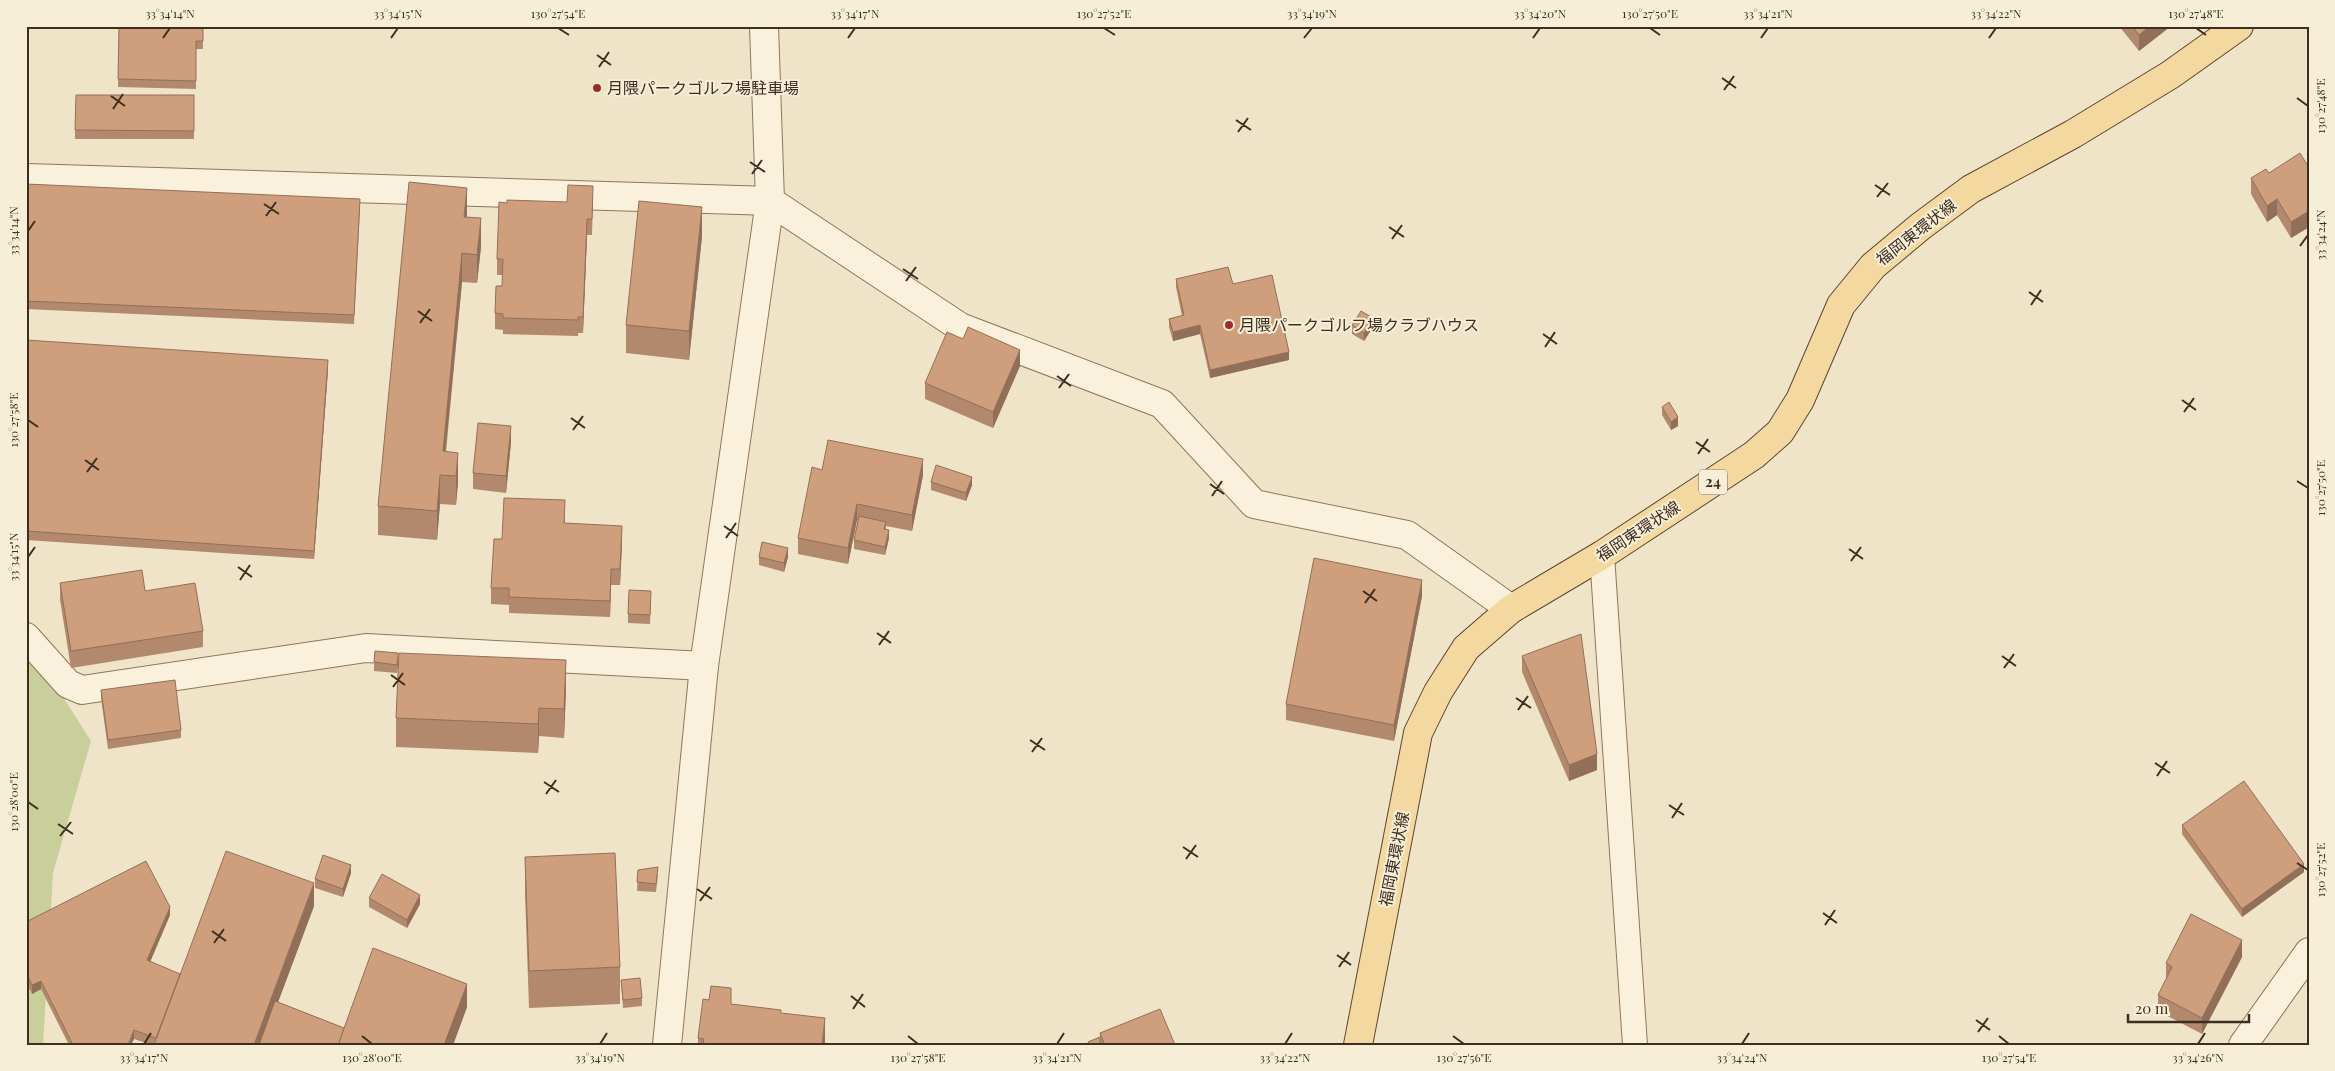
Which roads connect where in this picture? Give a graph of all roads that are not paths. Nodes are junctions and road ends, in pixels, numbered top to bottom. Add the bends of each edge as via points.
1 (764, 26) edge
2 (2239, 26) edge
3 (26, 178) edge
4 (770, 201) junction
5 (1602, 555) junction
6 (1511, 609) junction
7 (26, 636) edge
8 (704, 666) junction
9 (2309, 952) edge
10 (667, 1045) edge
11 (1358, 1045) edge
12 (1635, 1045) edge
13 (2243, 1045) edge

1 - 4 street
2 - 5 main road, 福岡東環状線 / 24 via 2170,75 2073,134 1971,189 1921,226 1873,266 1841,305 1800,400 1780,432 1754,455
3 - 4 street
4 - 6 street via 960,327 1162,404 1254,504 1407,536
4 - 8 street
5 - 6 main road, 福岡東環状線 / 24
5 - 12 lane
6 - 11 main road, 福岡東環状線 / 24 via 1466,648 1438,692 1418,733
7 - 8 street via 68,684 82,690 366,648
8 - 10 street
9 - 13 street

